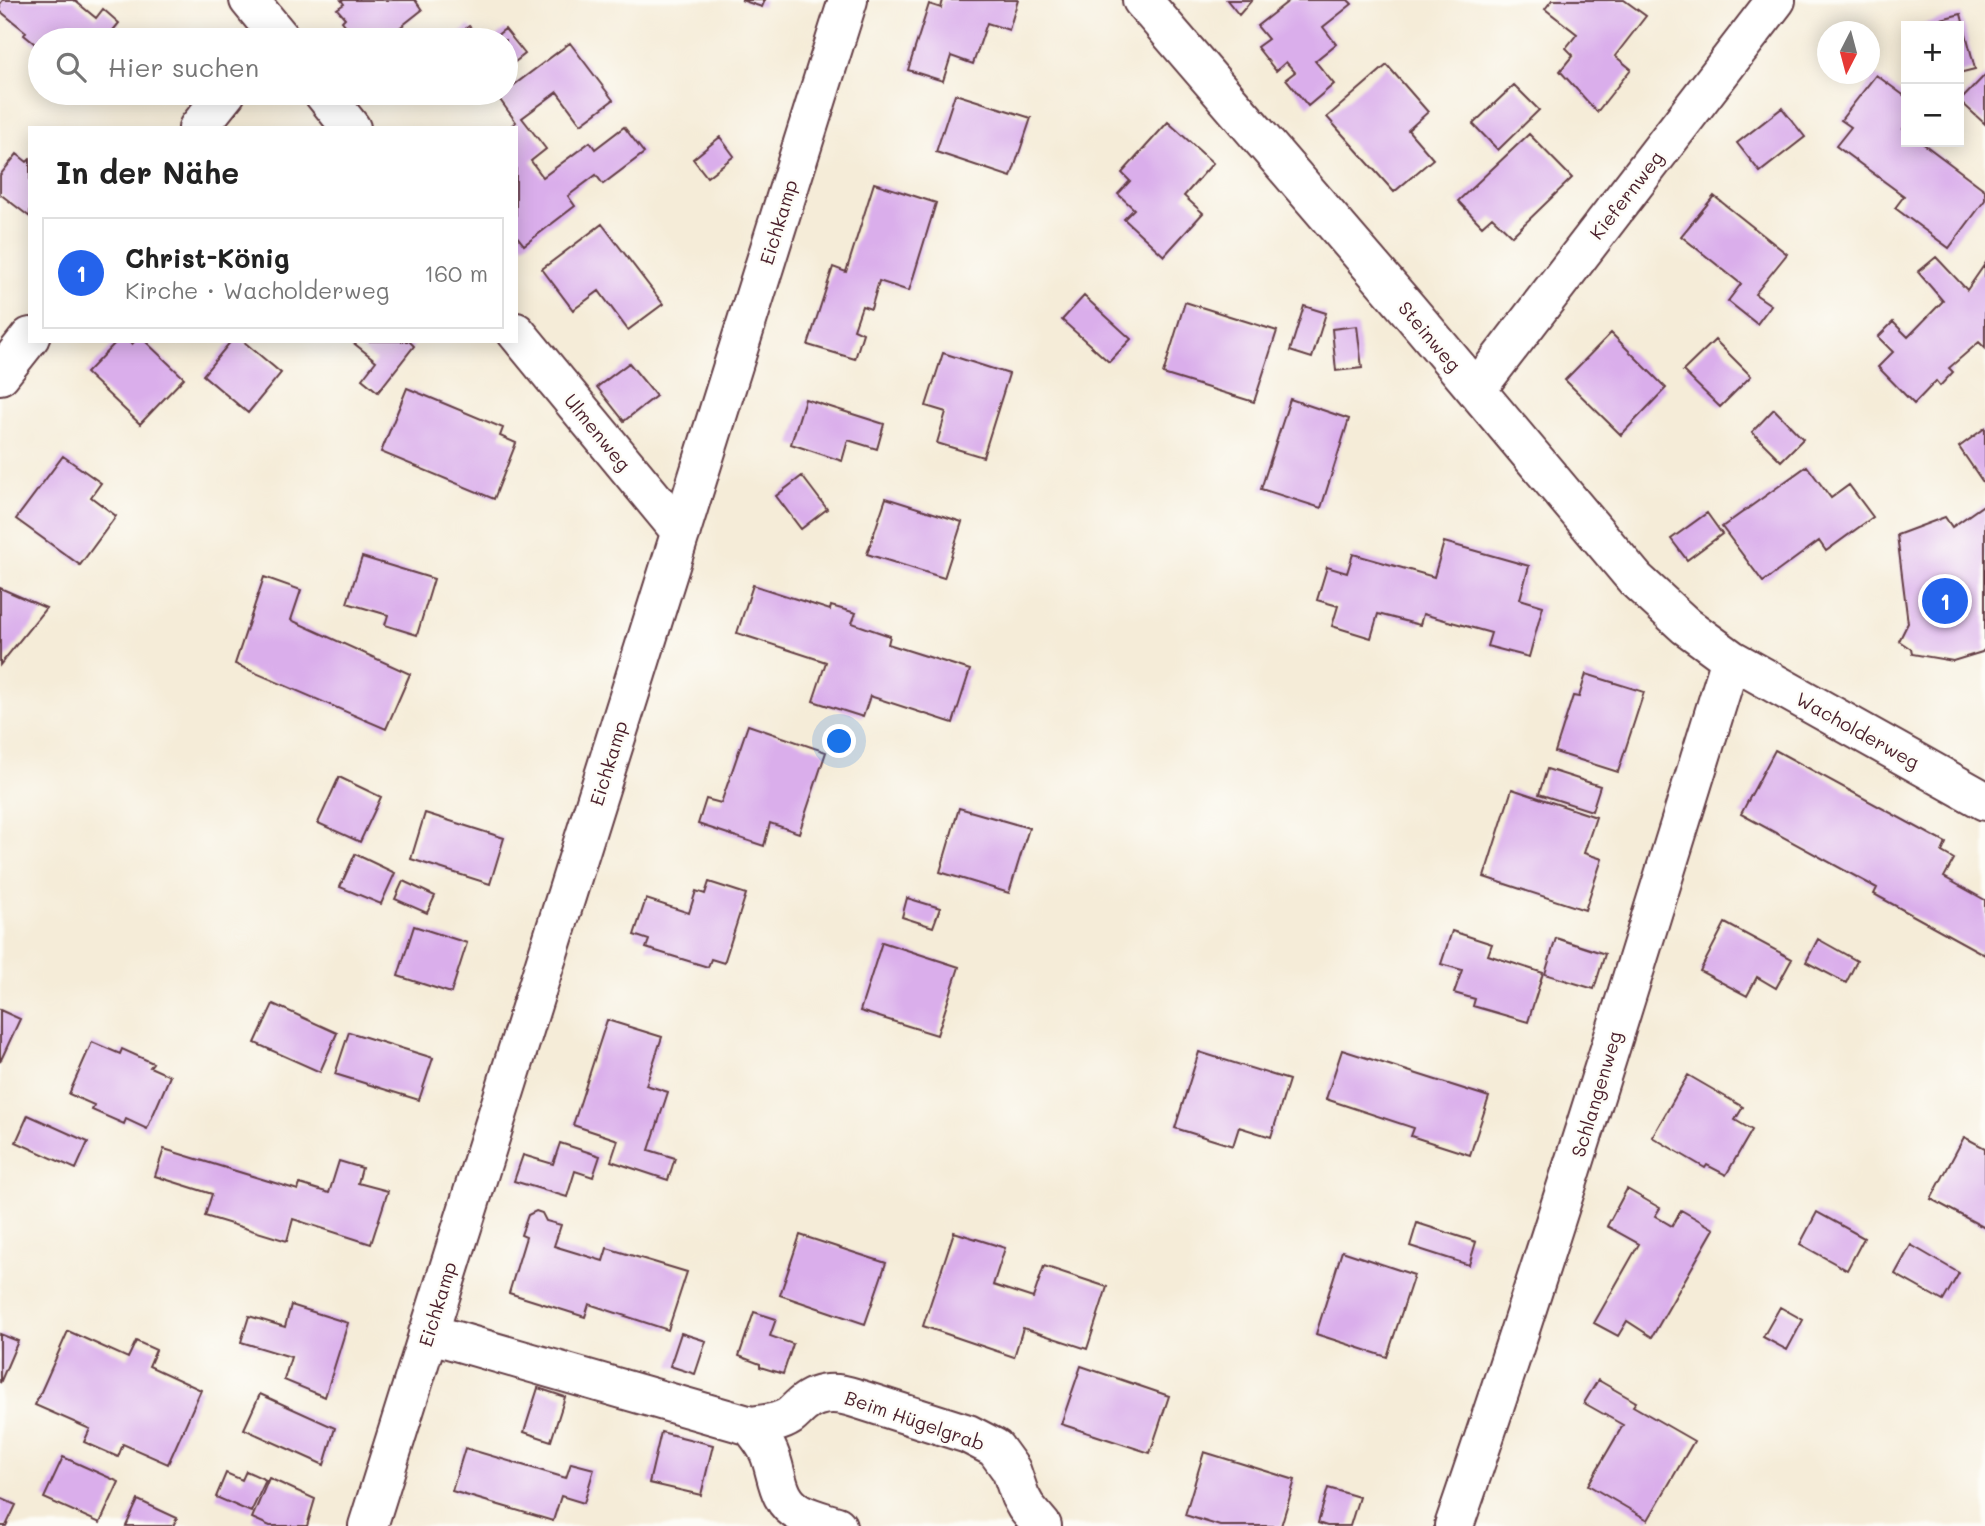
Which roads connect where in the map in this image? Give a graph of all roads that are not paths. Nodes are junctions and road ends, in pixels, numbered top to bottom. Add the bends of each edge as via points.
1 (249, 0) edge
2 (848, 0) edge
3 (1142, 0) edge
4 (1776, 0) edge
5 (268, 28) edge
6 (216, 105) edge
7 (333, 105) edge
8 (200, 126) edge
9 (349, 126) edge
10 (518, 334) edge
11 (28, 339) edge
12 (0, 374) edge
13 (1476, 390) junction
14 (681, 532) junction
15 (1731, 659) junction
16 (1985, 801) edge
17 (428, 1333) junction
18 (751, 1426) junction
19 (368, 1526) edge
20 (836, 1526) edge
21 (1042, 1526) edge
22 (1454, 1526) edge

1 - 5 street
2 - 14 street, Eichkamp
3 - 13 street, Steinweg
4 - 13 street, Kiefernweg
6 - 8 street
7 - 9 street
10 - 14 street, Ulmenweg
11 - 12 street
13 - 15 street, Steinweg via 1636,580
14 - 17 street, Eichkamp
15 - 16 street, Wacholderweg
15 - 22 street, Schlangenweg via 1572,1170
17 - 18 street, Beim Hügelgrab
17 - 19 street, Eichkamp
18 - 20 street via 768,1450 785,1500 799,1513
18 - 21 street, Beim Hügelgrab via 778,1422 819,1395 838,1393 968,1434 995,1448 1005,1459 1020,1496

